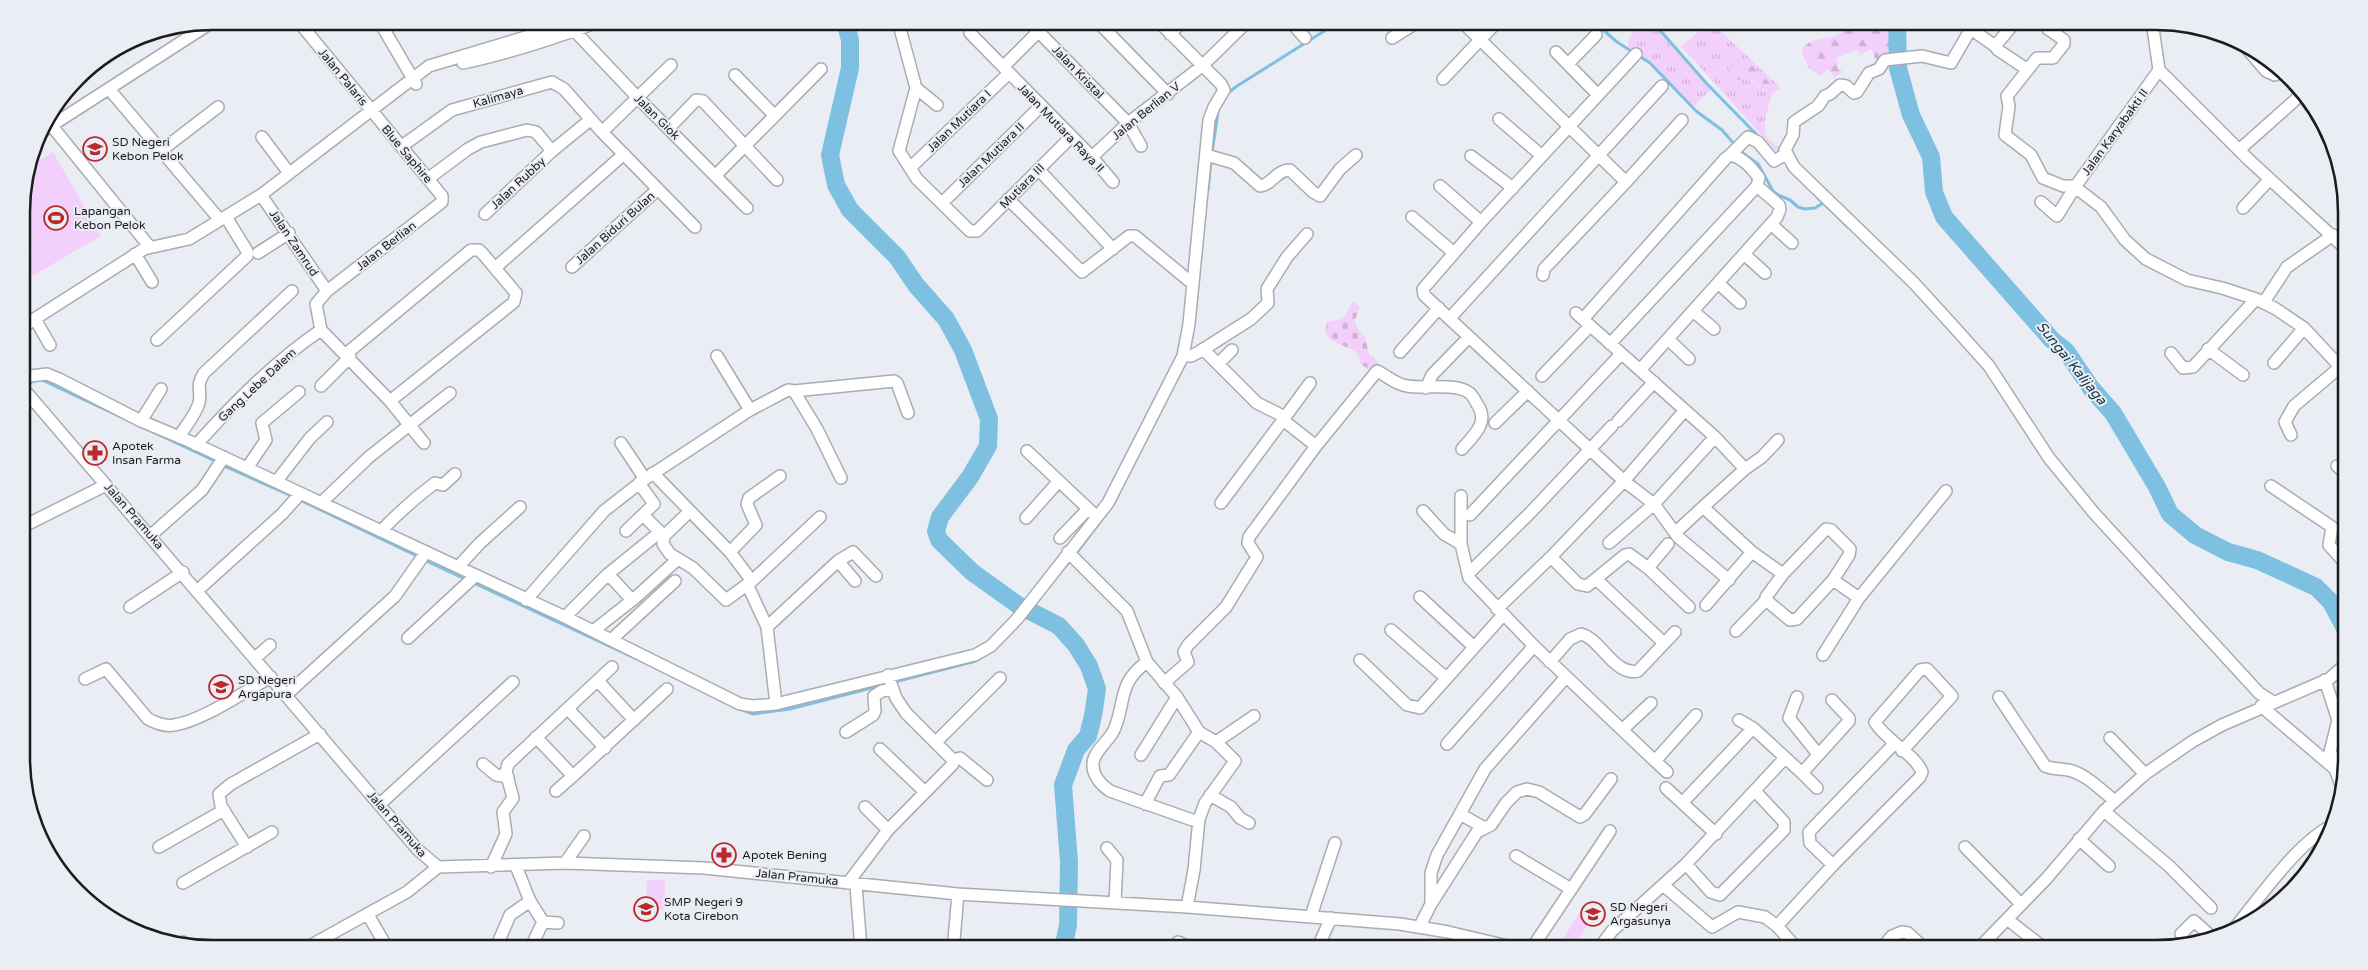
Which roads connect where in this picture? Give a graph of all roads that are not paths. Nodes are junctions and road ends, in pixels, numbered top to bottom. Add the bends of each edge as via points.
1 (200, 30) edge
2 (305, 30) edge
3 (384, 30) edge
4 (561, 30) edge
5 (578, 30) edge
6 (900, 30) edge
7 (1106, 30) edge
8 (1166, 30) edge
9 (1174, 30) edge
10 (1239, 30) edge
11 (1298, 30) edge
12 (1405, 30) edge
13 (1472, 30) edge
14 (1490, 30) edge
15 (1970, 30) edge
16 (1972, 30) edge
17 (2008, 30) edge
18 (2049, 30) edge
19 (2153, 30) edge
20 (1038, 32) joint
21 (970, 33) dead end
22 (1170, 34) junction
23 (1596, 34) dead end
24 (1305, 38) dead end
25 (1392, 38) dead end
26 (1482, 39) junction
27 (1995, 46) junction
28 (1556, 52) dead end
29 (1636, 54) dead end
30 (2258, 62) edge
31 (1568, 64) junction
32 (671, 65) dead end
33 (1202, 66) junction
34 (2030, 67) junction
35 (821, 69) dead end
36 (1006, 70) junction
37 (2160, 70) junction
38 (735, 75) dead end
39 (2276, 75) edge
40 (1443, 79) dead end
41 (415, 81) junction
42 (1662, 86) dead end
43 (916, 88) junction
44 (109, 89) junction
45 (1168, 94) junction
46 (1598, 95) junction
47 (638, 98) junction
48 (2298, 98) edge
49 (937, 105) dead end
50 (218, 107) dead end
51 (1040, 107) junction
52 (372, 113) junction
53 (774, 115) junction
54 (590, 120) junction
55 (1499, 120) dead end
56 (1682, 120) dead end
57 (1128, 123) junction
58 (53, 124) edge
59 (52, 126) edge
60 (1569, 126) junction
61 (668, 128) junction
62 (602, 132) junction
63 (1071, 136) junction
64 (262, 137) dead end
65 (402, 146) junction
66 (744, 146) junction
67 (1141, 146) dead end
68 (162, 150) junction
69 (2239, 150) junction
70 (552, 151) junction
71 (624, 154) junction
72 (1730, 155) junction
73 (1209, 156) junction
74 (1356, 156) dead end
75 (1472, 156) dead end
76 (1542, 156) junction
77 (1599, 156) junction
78 (1092, 157) junction
79 (1782, 157) junction
80 (910, 168) junction
81 (1039, 170) junction
82 (289, 172) junction
83 (716, 175) junction
84 (429, 178) junction
85 (2270, 179) junction
86 (777, 180) dead end
87 (1113, 182) dead end
88 (1626, 182) junction
89 (1440, 186) dead end
90 (1757, 186) junction
91 (2075, 186) junction
92 (1513, 188) junction
93 (658, 189) junction
94 (261, 195) junction
95 (443, 199) joint
96 (1008, 199) junction
97 (942, 202) junction
98 (2041, 202) dead end
99 (747, 208) dead end
100 (2243, 208) dead end
101 (485, 214) dead end
102 (1412, 217) dead end
103 (223, 218) junction
104 (1482, 222) junction
105 (1771, 224) junction
106 (695, 227) dead end
107 (289, 234) junction
108 (1307, 234) dead end
109 (2333, 235) junction
110 (2338, 240) edge
111 (1792, 243) dead end
112 (149, 246) junction
113 (1113, 249) junction
114 (258, 252) dead end
115 (1454, 253) junction
116 (135, 254) junction
117 (1744, 254) junction
118 (572, 266) dead end
119 (495, 268) junction
120 (1765, 273) dead end
121 (1543, 275) dead end
122 (152, 282) dead end
123 (1718, 283) junction
124 (1193, 284) junction
125 (292, 291) dead end
126 (327, 291) junction
127 (2260, 300) junction
128 (1740, 303) dead end
129 (1439, 308) junction
130 (1693, 311) junction
131 (1450, 318) junction
132 (35, 319) junction
133 (1583, 319) junction
134 (30, 322) edge
135 (2304, 328) junction
136 (1714, 329) dead end
137 (321, 330) junction
138 (1469, 337) junction
139 (1668, 339) junction
140 (157, 340) dead end
141 (1610, 344) junction
142 (50, 345) dead end
143 (1203, 349) junction
144 (2208, 349) junction
145 (1232, 350) dead end
146 (1400, 352) dead end
147 (2171, 353) dead end
148 (1622, 354) junction
149 (348, 355) junction
150 (716, 356) dead end
151 (1183, 356) junction
152 (1689, 359) dead end
153 (1219, 363) junction
154 (2274, 363) dead end
155 (2338, 366) edge
156 (1640, 370) junction
157 (2338, 374) edge
158 (2243, 375) dead end
159 (30, 376) edge
160 (1542, 376) dead end
161 (1654, 382) junction
162 (1310, 383) dead end
163 (321, 386) dead end
164 (1426, 388) junction
165 (161, 389) dead end
166 (1291, 389) dead end
167 (794, 391) junction
168 (1528, 391) junction
169 (298, 392) dead end
170 (450, 393) dead end
171 (30, 396) edge
172 (1300, 396) junction
173 (390, 401) junction
174 (750, 410) junction
175 (1685, 410) junction
176 (908, 413) dead end
177 (1284, 418) junction
178 (1559, 419) junction
179 (140, 421) junction
180 (327, 422) dead end
181 (1495, 423) dead end
182 (408, 425) junction
183 (2291, 435) dead end
184 (179, 437) junction
185 (1715, 437) junction
186 (1778, 440) dead end
187 (424, 443) dead end
188 (622, 443) dead end
189 (196, 445) junction
190 (1316, 446) junction
191 (1591, 448) junction
192 (1462, 449) dead end
193 (1027, 451) dead end
194 (224, 457) junction
195 (246, 468) junction
196 (1744, 469) junction
197 (455, 474) dead end
198 (780, 476) dead end
199 (646, 478) junction
200 (841, 478) dead end
201 (1624, 480) junction
202 (1059, 481) junction
203 (276, 482) junction
204 (106, 485) junction
205 (2271, 486) dead end
206 (1946, 491) dead end
207 (300, 494) junction
208 (1460, 496) dead end
209 (321, 502) junction
210 (1220, 503) dead end
211 (1654, 504) junction
212 (1703, 507) junction
213 (520, 508) dead end
214 (690, 511) junction
215 (1422, 511) dead end
216 (1092, 513) junction
217 (643, 515) junction
218 (1470, 516) dead end
219 (820, 517) dead end
220 (1026, 518) dead end
221 (30, 523) edge
222 (626, 531) dead end
223 (381, 532) junction
224 (1675, 532) junction
225 (662, 534) junction
226 (150, 536) junction
227 (1060, 538) dead end
228 (1609, 543) dead end
229 (1461, 544) junction
230 (1668, 544) dead end
231 (426, 552) junction
232 (730, 552) junction
233 (1752, 552) junction
234 (1071, 554) junction
235 (2338, 555) edge
236 (1551, 557) junction
237 (678, 559) junction
238 (838, 561) junction
239 (458, 567) junction
240 (1648, 568) junction
241 (183, 572) junction
242 (608, 574) junction
243 (1468, 574) junction
244 (1783, 574) junction
245 (475, 576) junction
246 (876, 576) dead end
247 (1596, 579) junction
248 (1729, 580) junction
249 (1833, 580) junction
250 (675, 581) dead end
251 (855, 581) dead end
252 (750, 582) junction
253 (198, 590) junction
254 (1420, 597) dead end
255 (1859, 598) junction
256 (526, 600) junction
257 (632, 600) junction
258 (1766, 600) junction
259 (1706, 605) dead end
260 (130, 607) dead end
261 (1689, 607) dead end
262 (1500, 612) junction
263 (565, 617) junction
264 (767, 626) junction
265 (1392, 630) dead end
266 (1736, 631) dead end
267 (593, 632) junction
268 (1675, 632) dead end
269 (408, 638) dead end
270 (611, 640) junction
271 (1664, 643) junction
272 (270, 645) dead end
273 (1534, 646) junction
274 (1474, 647) junction
275 (1823, 655) dead end
276 (255, 658) junction
277 (1360, 660) dead end
278 (1147, 662) junction
279 (1550, 662) junction
280 (612, 667) dead end
281 (2338, 670) edge
282 (271, 677) junction
283 (1566, 677) junction
284 (1000, 678) dead end
285 (1446, 678) junction
286 (2328, 678) junction
287 (85, 680) dead end
288 (598, 681) junction
289 (514, 682) dead end
290 (891, 682) junction
291 (1164, 683) junction
292 (667, 690) dead end
293 (286, 695) junction
294 (1177, 697) junction
295 (1797, 697) dead end
296 (2000, 697) dead end
297 (1832, 700) dead end
298 (1651, 703) dead end
299 (776, 704) junction
300 (2267, 704) junction
301 (568, 709) junction
302 (1696, 715) dead end
303 (1254, 716) dead end
304 (634, 720) junction
305 (1740, 720) dead end
306 (2338, 720) edge
307 (2338, 720) edge
308 (1754, 728) junction
309 (1623, 729) junction
310 (846, 732) dead end
311 (1199, 732) junction
312 (320, 734) junction
313 (536, 737) junction
314 (2110, 738) dead end
315 (936, 742) junction
316 (1216, 742) junction
317 (1447, 744) dead end
318 (1898, 747) junction
319 (604, 748) junction
320 (880, 750) dead end
321 (1818, 754) junction
322 (1141, 755) dead end
323 (1785, 758) junction
324 (953, 761) junction
325 (1655, 761) junction
326 (2338, 763) edge
327 (483, 764) dead end
328 (1667, 772) dead end
329 (1802, 774) junction
330 (2145, 774) junction
331 (2337, 775) edge
332 (573, 776) junction
333 (508, 777) junction
334 (1612, 779) dead end
335 (987, 780) dead end
336 (1666, 788) dead end
337 (1817, 788) dead end
338 (556, 791) dead end
339 (1755, 791) junction
340 (925, 792) junction
341 (1210, 795) junction
342 (2115, 801) junction
343 (1683, 802) junction
344 (380, 804) junction
345 (1145, 804) junction
346 (865, 807) dead end
347 (224, 810) junction
348 (2104, 811) junction
349 (1460, 814) junction
350 (1198, 822) junction
351 (1249, 823) dead end
352 (1483, 827) junction
353 (888, 830) junction
354 (1610, 831) dead end
355 (272, 832) dead end
356 (2322, 832) edge
357 (1716, 834) junction
358 (584, 836) dead end
359 (2079, 839) junction
360 (1335, 843) dead end
361 (159, 847) dead end
362 (247, 847) junction
363 (1965, 847) dead end
364 (1107, 848) dead end
365 (1516, 856) dead end
366 (565, 863) junction
367 (1686, 864) junction
368 (1833, 865) junction
369 (516, 866) junction
370 (2109, 866) dead end
371 (490, 867) junction
372 (438, 868) junction
373 (183, 883) dead end
374 (852, 884) junction
375 (1663, 885) junction
376 (1571, 889) junction
377 (958, 894) junction
378 (530, 901) junction
379 (1115, 904) junction
380 (1431, 904) junction
381 (2021, 904) junction
382 (1187, 907) junction
383 (2210, 908) dead end
384 (368, 915) junction
385 (1311, 916) junction
386 (1331, 918) junction
387 (2008, 918) junction
388 (2243, 918) edge
389 (543, 922) junction
390 (558, 923) dead end
391 (1420, 926) junction
392 (1777, 926) junction
393 (2207, 933) edge
394 (2181, 934) dead end
395 (323, 940) edge
396 (383, 940) edge
397 (500, 940) edge
398 (534, 940) edge
399 (860, 940) edge
400 (954, 940) dead end
401 (1321, 940) edge
402 (1481, 940) edge
403 (1537, 940) edge
404 (1605, 940) edge
405 (1789, 940) edge
406 (1889, 940) edge
407 (1915, 940) edge
408 (1987, 940) edge
409 (2034, 940) edge

1 - 44 street
2 - 52 street, Jalan Palaris
3 - 41 street
4 - 41 street via 502,49 429,66
5 - 47 street, Jalan Giok
6 - 43 street
7 - 45 street
8 - 22 street
9 - 22 street
10 - 33 street, Jalan Berlian V
11 - 24 street
12 - 25 street
13 - 26 street
14 - 26 street
15 - 79 street via 1952,63 1922,56 1886,60 1879,69 1869,73 1857,92 1840,85 1818,106 1794,122 1793,135
16 - 27 street
17 - 27 street
18 - 34 street via 2064,40 2064,44 2053,58 2039,57
19 - 37 street
20 - 36 street, Jalan Mutiara I
20 - 57 street, Jalan Kristal
21 - 36 street, Jalan Mutiara Raya II
22 - 33 street
23 - 31 street
26 - 40 street
26 - 60 street
27 - 34 street via 2023,66
28 - 31 street
29 - 46 street
30 - 39 street via 2266,71
31 - 46 street
32 - 47 street
33 - 45 street, Jalan Berlian V
33 - 73 street via 1224,90 1209,120
34 - 91 street via 2007,96 2004,135 2031,155 2043,178 2063,186
35 - 53 street
36 - 51 street, Jalan Mutiara Raya II
36 - 80 street, Jalan Mutiara I
37 - 69 street
37 - 91 street, Jalan Karyabakti II
38 - 53 street
41 - 52 street
42 - 77 street
43 - 49 street
43 - 80 street via 899,149
44 - 58 street
44 - 68 street
45 - 57 street, Jalan Berlian V
46 - 60 street
47 - 61 street, Jalan Giok
47 - 62 street
48 - 69 street
50 - 68 street
51 - 63 street, Jalan Mutiara Raya II
51 - 97 street, Jalan Mutiara II
52 - 65 street, Blue Saphire
52 - 82 street
53 - 66 street
54 - 62 street
54 - 65 street, Kalimaya via 564,89 552,82 452,110
54 - 70 street, Jalan Rubby
55 - 76 street
56 - 88 street
57 - 67 street, Jalan Kristal
57 - 78 street, Jalan Berlian V
59 - 112 street
60 - 76 street
60 - 77 street
61 - 66 street via 696,100 702,100
61 - 83 street, Jalan Giok
62 - 71 street
63 - 78 street, Jalan Mutiara Raya II
63 - 81 street, Mutiara III
64 - 82 street
65 - 84 street, Blue Saphire
66 - 83 street
66 - 86 street
68 - 103 street
69 - 85 street
70 - 84 street via 536,132 527,130 481,142
70 - 101 street, Jalan Rubby
71 - 93 street
71 - 119 street
72 - 79 street via 1743,140 1753,137
72 - 90 street via 1754,170 1759,178
72 - 133 street
73 - 74 street via 1234,163 1260,186 1266,186 1280,172 1290,170 1320,196 1340,169
73 - 124 street
75 - 92 street
76 - 92 street
77 - 88 street
77 - 131 street
78 - 87 street, Jalan Mutiara Raya II
79 - 300 street via 1914,283 1989,366 2049,458
80 - 97 street
81 - 96 street, Mutiara III
81 - 113 street
82 - 94 street
83 - 99 street, Jalan Giok
84 - 95 street, Blue Saphire
85 - 100 street
85 - 109 street
88 - 121 street via 1544,269
89 - 104 street
90 - 105 street via 1780,209
90 - 141 street
91 - 98 street via 2057,216
91 - 127 street, Jalan Karyabakti II via 2101,208 2146,259 2198,284
92 - 104 street
93 - 106 street
93 - 118 street, Jalan Biduri Bulan
94 - 103 street
94 - 107 street, Jalan Zamrud
95 - 126 street, Jalan Berlian
96 - 97 street, Mutiara III via 977,231 972,232
96 - 113 street via 1082,272
102 - 115 street
103 - 112 street via 189,239 170,245
103 - 140 street via 247,256
104 - 115 street
105 - 111 street
105 - 117 street
107 - 114 street
107 - 126 street, Jalan Zamrud
108 - 143 street via 1287,257 1267,289 1268,303 1251,319
109 - 110 street
109 - 127 street via 2287,267
112 - 116 street
113 - 124 street via 1129,236 1138,237
115 - 129 street via 1423,289 1424,295
116 - 122 street
116 - 132 street
117 - 120 street
117 - 123 street
119 - 149 street via 479,250 471,250
119 - 173 street via 516,293 514,302
123 - 128 street
123 - 130 street
124 - 151 street
125 - 184 street via 204,373 198,384 199,403
126 - 137 street via 316,304
127 - 135 street, Jalan Karyabakti II
127 - 144 street
129 - 131 street
129 - 146 street
130 - 136 street
130 - 139 street
131 - 138 street
132 - 134 street
132 - 142 street
133 - 141 street
133 - 160 street
135 - 154 street
135 - 155 street, Jalan Karyabakti II
137 - 149 street
137 - 189 street, Gang Lebe Dalem via 302,342 227,411
138 - 164 street via 1432,375
138 - 168 street
139 - 152 street
139 - 156 street
141 - 148 street
143 - 151 street via 1191,356
143 - 153 street
144 - 147 street via 2193,367 2187,369
144 - 158 street
145 - 153 street
148 - 156 street
148 - 178 street
149 - 163 street
149 - 173 street
150 - 174 street
151 - 216 street via 1108,503
153 - 177 street via 1258,403
156 - 161 street
157 - 183 street via 2294,406 2285,422
159 - 179 street via 47,374
161 - 175 street
161 - 191 street
162 - 172 street
164 - 190 street via 1392,382 1377,371
164 - 192 street via 1458,388 1469,392 1483,411 1478,429
165 - 179 street
166 - 172 street
167 - 174 street via 788,390
167 - 176 street via 894,381
167 - 200 street
168 - 178 street
168 - 181 street
169 - 195 street via 262,423 266,440
170 - 182 street
171 - 204 street, Jalan Pramuka
172 - 177 street
173 - 182 street
174 - 199 street
175 - 185 street
175 - 201 street
177 - 190 street
177 - 210 street
178 - 191 street
178 - 218 street
179 - 184 street
180 - 203 street via 310,438
182 - 187 street
182 - 209 street
184 - 189 street
185 - 196 street
185 - 211 street
186 - 196 street via 1762,457
188 - 199 street
189 - 194 street
190 - 291 street via 1249,537 1248,543 1256,557 1229,603 1188,644 1184,652 1188,662
191 - 201 street
191 - 243 street
193 - 202 street
194 - 195 street
194 - 226 street via 202,490
195 - 203 street
196 - 212 street
197 - 223 street via 443,485 434,483 410,501
198 - 232 street via 749,498 747,504 756,525
199 - 214 street
199 - 217 street via 654,504
199 - 256 street via 598,517
201 - 211 street
201 - 236 street
202 - 216 street
202 - 220 street
203 - 207 street
204 - 221 street
204 - 226 street, Jalan Pramuka
205 - 235 street via 2332,527 2329,545
206 - 255 street
207 - 209 street
207 - 253 street
208 - 229 street
209 - 223 street
211 - 224 street
211 - 228 street
212 - 224 street
212 - 233 street
213 - 239 street
214 - 225 street
214 - 232 street
215 - 229 street via 1444,534
216 - 227 street
216 - 234 street
217 - 222 street
217 - 225 street
219 - 252 street
223 - 231 street
224 - 248 street
225 - 237 street via 664,546
225 - 242 street
226 - 241 street, Jalan Pramuka
229 - 243 street
230 - 240 street
231 - 239 street
231 - 293 street via 395,596
232 - 252 street
233 - 244 street
233 - 248 street
234 - 278 street via 1127,611
234 - 290 street via 1018,618 982,652
236 - 247 street via 1578,584 1587,586
236 - 262 street
237 - 252 street via 726,600
237 - 257 street
238 - 246 street via 854,552
238 - 251 street
238 - 264 street
239 - 245 street
240 - 247 street via 1634,556 1625,555
240 - 261 street
241 - 253 street, Jalan Pramuka
241 - 260 street
242 - 257 street
242 - 263 street
243 - 262 street
244 - 249 street via 1826,529 1850,549 1850,555
244 - 258 street
245 - 256 street
245 - 269 street
247 - 271 street
248 - 259 street
249 - 255 street
249 - 258 street via 1794,620
250 - 270 street
252 - 264 street
253 - 276 street, Jalan Pramuka
254 - 274 street
255 - 275 street
256 - 263 street
257 - 267 street
258 - 266 street
262 - 273 street
262 - 274 street
263 - 267 street
264 - 299 street
265 - 285 street
267 - 270 street
268 - 271 street
270 - 299 street via 740,704
271 - 279 street via 1633,672 1622,668 1581,634 1570,639
272 - 276 street
273 - 279 street
273 - 317 street
274 - 285 street
276 - 282 street, Jalan Pramuka
277 - 285 street via 1407,705 1416,709
278 - 291 street
278 - 345 street via 1128,683 1114,729 1095,755 1093,765 1104,787
279 - 283 street
280 - 288 street
281 - 286 street
282 - 287 street via 192,720 174,726 148,719 106,669
282 - 293 street, Jalan Pramuka
283 - 309 street
283 - 349 street via 1492,759
284 - 315 street
286 - 300 street
286 - 306 street
288 - 301 street
288 - 304 street
289 - 344 street
290 - 299 street
290 - 310 street via 873,700 873,715
290 - 315 street via 906,713
291 - 294 street
292 - 304 street
293 - 312 street, Jalan Pramuka
294 - 311 street
294 - 322 street
295 - 321 street via 1789,718
296 - 342 street via 2045,766 2072,770
297 - 321 street via 1849,722
298 - 309 street
300 - 330 street via 2193,741
300 - 331 street
301 - 313 street
301 - 319 street
302 - 325 street
303 - 316 street
304 - 319 street
305 - 308 street
307 - 326 street via 2330,752
308 - 323 street
308 - 343 street
309 - 325 street
311 - 316 street
311 - 345 street via 1169,775 1160,776
312 - 344 street, Jalan Pramuka
312 - 347 street via 218,794
313 - 332 street
313 - 333 street via 508,764
314 - 330 street
315 - 324 street
316 - 341 street via 1235,760
318 - 318 street via 1952,696 1927,669 1920,670 1877,718 1877,724
318 - 368 street via 1920,767 1920,777
318 - 368 street via 1809,832 1810,843
319 - 332 street
320 - 340 street
321 - 329 street
323 - 329 street
323 - 339 street
324 - 335 street via 960,758
324 - 340 street via 952,767
325 - 328 street
327 - 333 street via 496,775
329 - 337 street
330 - 342 street
332 - 338 street
333 - 371 street via 513,798 504,812 506,834
334 - 352 street via 1582,816 1575,815 1539,792 1522,790 1506,803 1491,825
336 - 343 street
339 - 357 street
339 - 367 street via 1784,822 1784,830 1720,895 1711,892
340 - 353 street
341 - 350 street
341 - 351 street
342 - 348 street
343 - 357 street
344 - 372 street, Jalan Pramuka via 418,850
345 - 350 street
346 - 353 street
347 - 361 street
347 - 362 street
348 - 359 street
348 - 383 street via 2169,866
349 - 352 street
349 - 380 street via 1434,863
350 - 382 street
352 - 380 street
353 - 374 street
354 - 376 street
355 - 362 street
356 - 388 street via 2298,853
357 - 367 street
358 - 366 street
359 - 370 street
359 - 381 street
360 - 385 street
362 - 373 street
363 - 381 street
364 - 379 street via 1117,860
365 - 376 street
366 - 369 street, Jalan Pramuka
366 - 374 street, Jalan Pramuka via 704,868
367 - 375 street
368 - 392 street
369 - 371 street, Jalan Pramuka
369 - 378 street
371 - 372 street, Jalan Pramuka
372 - 384 street via 418,886
374 - 377 street, Jalan Pramuka
374 - 399 street
375 - 392 street via 1712,927 1738,912 1765,917
375 - 404 street
376 - 403 street
377 - 379 street, Jalan Pramuka
377 - 400 street
378 - 389 street
378 - 397 street via 510,915
379 - 382 street, Jalan Pramuka
380 - 391 street
381 - 387 street
382 - 385 street, Jalan Pramuka
384 - 395 street
384 - 396 street
385 - 386 street, Jalan Pramuka
386 - 391 street, Jalan Pramuka
386 - 401 street
387 - 408 street
387 - 409 street
389 - 390 street
389 - 398 street
391 - 402 street, Jalan Pramuka
392 - 405 street
393 - 394 street via 2194,921
406 - 407 street via 1902,932

